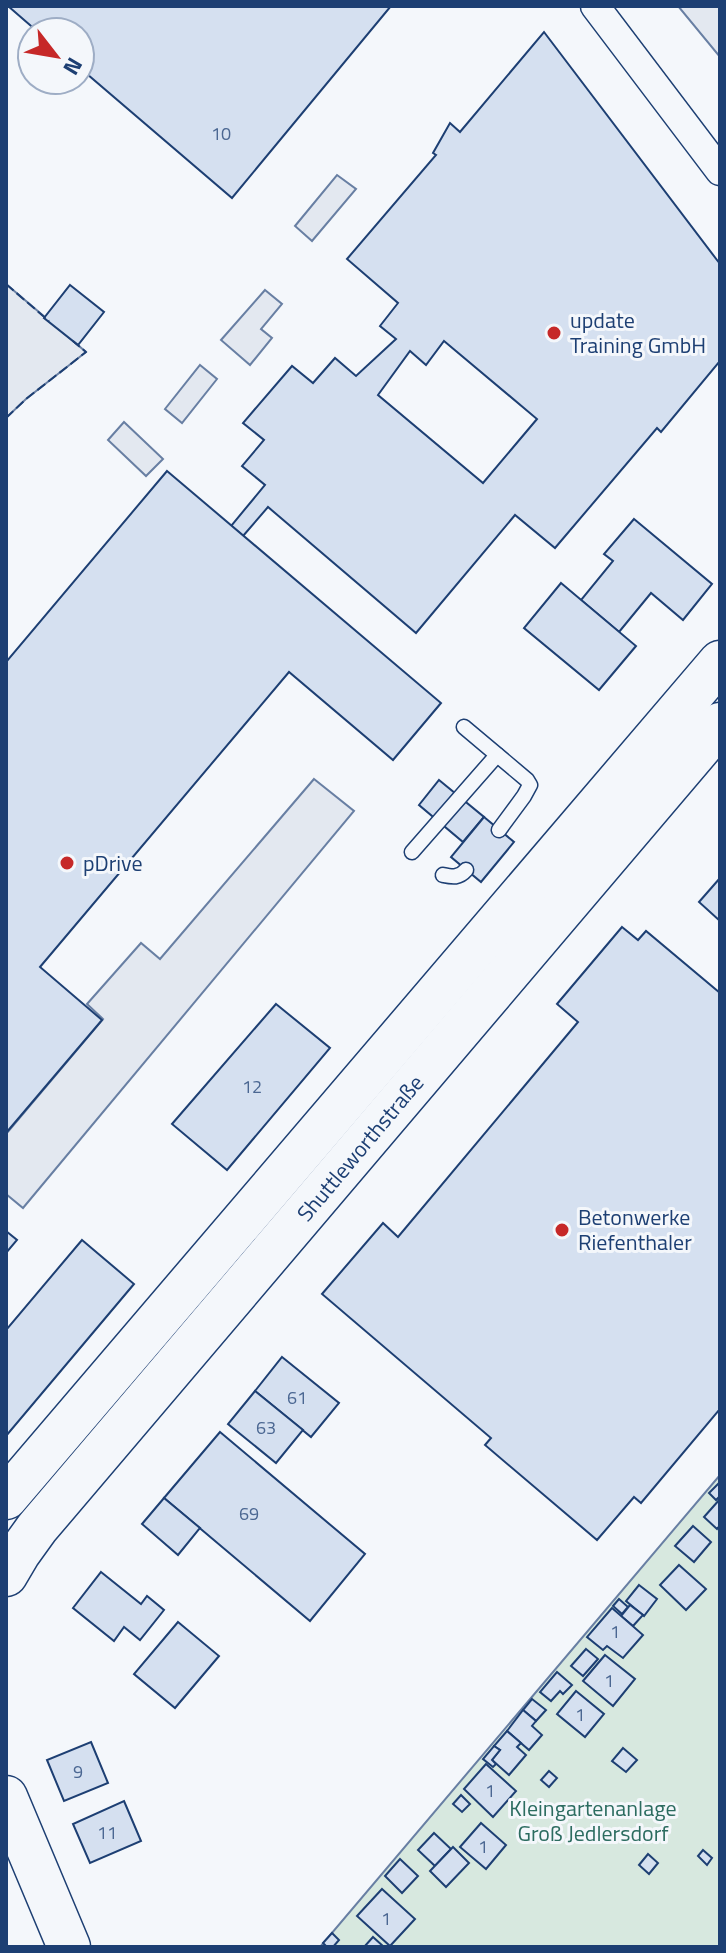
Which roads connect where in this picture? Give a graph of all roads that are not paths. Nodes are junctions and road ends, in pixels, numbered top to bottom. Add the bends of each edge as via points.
1 (595, 6) edge
2 (720, 171) edge
3 (720, 662) edge
4 (720, 724) edge
5 (464, 727) dead end
6 (497, 755) junction
7 (499, 830) dead end
8 (412, 852) dead end
9 (466, 870) dead end
10 (443, 875) dead end
11 (6, 1498) edge
12 (6, 1575) edge
13 (6, 1797) edge
14 (6, 1871) edge
15 (38, 1947) edge
16 (69, 1947) edge

1 - 2 street
3 - 11 main road, Shuttleworthstraße
4 - 12 main road, Shuttleworthstraße via 37,1528
5 - 6 lane
6 - 7 lane via 530,785
6 - 8 lane
9 - 10 lane via 453,877
13 - 16 main road
14 - 15 main road

